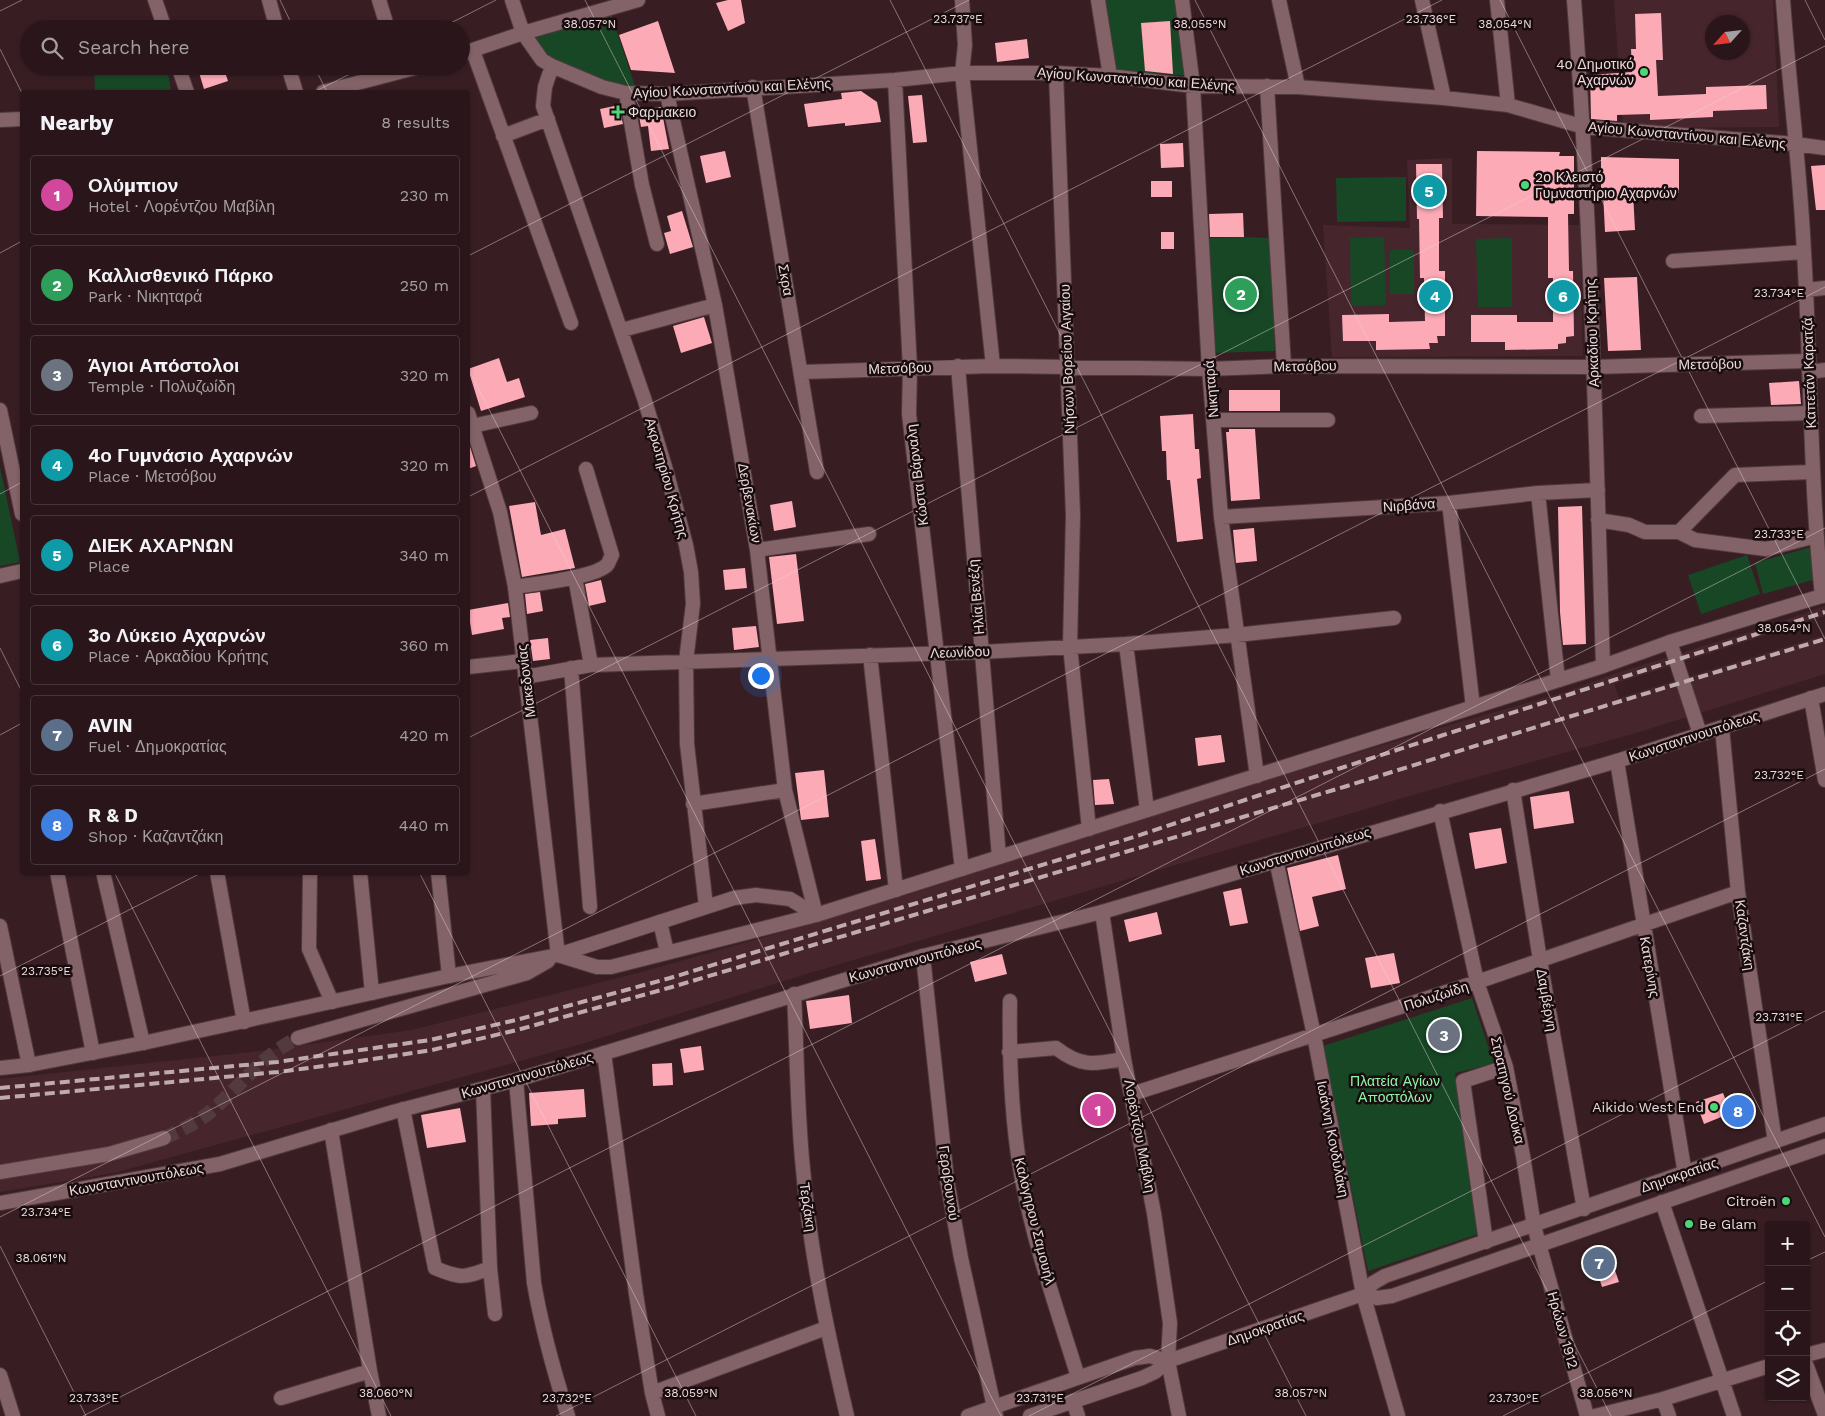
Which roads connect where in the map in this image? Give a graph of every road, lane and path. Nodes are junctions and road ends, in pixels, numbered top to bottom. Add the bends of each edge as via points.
1 (155, 0) edge
2 (269, 0) edge
3 (379, 0) edge
4 (512, 0) edge
5 (962, 0) edge
6 (1098, 0) edge
7 (1182, 0) edge
8 (1279, 0) edge
9 (1422, 0) edge
10 (1498, 0) edge
11 (1574, 0) edge
12 (1783, 0) edge
13 (630, 1) edge
14 (162, 20) edge
15 (275, 20) edge
16 (385, 20) edge
17 (523, 33) junction
18 (470, 51) edge
19 (470, 59) edge
20 (552, 66) junction
21 (962, 73) junction
22 (1056, 73) junction
23 (181, 75) edge
24 (291, 75) edge
25 (388, 75) edge
26 (1110, 76) junction
27 (896, 80) junction
28 (1193, 86) junction
29 (1267, 86) junction
30 (753, 87) junction
31 (359, 88) edge
32 (1298, 88) junction
33 (186, 90) edge
34 (295, 90) edge
35 (341, 90) edge
36 (626, 92) junction
37 (667, 94) junction
38 (1444, 98) junction
39 (1508, 105) junction
40 (20, 119) edge
41 (548, 119) junction
42 (0, 120) edge
43 (1584, 127) junction
44 (503, 136) junction
45 (1795, 144) junction
46 (1825, 148) edge
47 (657, 244) dead end
48 (1804, 252) junction
49 (1672, 262) dead end
50 (1825, 288) edge
51 (1806, 290) junction
52 (715, 305) junction
53 (571, 323) dead end
54 (622, 330) junction
55 (958, 366) junction
56 (993, 366) junction
57 (1068, 366) junction
58 (1284, 366) junction
59 (1808, 366) junction
60 (1593, 367) junction
61 (910, 368) junction
62 (1209, 369) junction
63 (1825, 370) edge
64 (802, 372) junction
65 (0, 410) edge
66 (531, 413) dead end
67 (1810, 413) junction
68 (1702, 416) dead end
69 (1214, 420) junction
70 (1328, 420) dead end
71 (470, 422) edge
72 (470, 425) edge
73 (586, 469) dead end
74 (817, 472) dead end
75 (1812, 472) junction
76 (1598, 490) junction
77 (1538, 493) junction
78 (1449, 503) junction
79 (20, 505) edge
80 (1221, 517) junction
81 (1598, 520) junction
82 (1819, 529) edge
83 (1679, 532) junction
84 (869, 534) dead end
85 (757, 550) junction
86 (20, 571) edge
87 (0, 576) edge
88 (575, 577) junction
89 (514, 587) junction
90 (1823, 596) edge
91 (1394, 618) dead end
92 (1236, 635) junction
93 (1670, 642) junction
94 (1126, 644) junction
95 (1070, 646) junction
96 (938, 652) junction
97 (981, 652) junction
98 (870, 655) junction
99 (770, 659) junction
100 (523, 661) junction
101 (686, 661) junction
102 (591, 664) junction
103 (1603, 666) junction
104 (470, 668) edge
105 (571, 668) junction
106 (525, 677) junction
107 (1558, 680) junction
108 (1818, 696) edge
109 (1473, 707) junction
110 (1722, 728) junction
111 (1700, 734) junction
112 (1616, 761) junction
113 (1257, 776) junction
114 (1825, 780) edge
115 (785, 790) junction
116 (1514, 790) junction
117 (693, 804) junction
118 (1147, 810) junction
119 (1440, 811) junction
120 (1088, 829) junction
121 (999, 857) junction
122 (1276, 860) junction
123 (962, 869) junction
124 (58, 875) edge
125 (104, 875) edge
126 (218, 875) edge
127 (310, 875) edge
128 (360, 875) edge
129 (438, 875) edge
130 (896, 890) junction
131 (1738, 892) junction
132 (706, 906) junction
133 (590, 907) dead end
134 (1102, 912) junction
135 (816, 915) junction
136 (660, 922) junction
137 (1643, 925) junction
138 (0, 926) edge
139 (667, 952) junction
140 (558, 955) junction
141 (923, 956) junction
142 (1540, 960) junction
143 (449, 976) junction
144 (1477, 982) junction
145 (372, 993) junction
146 (794, 994) junction
147 (1010, 1001) dead end
148 (332, 1002) junction
149 (244, 1022) junction
150 (1314, 1035) junction
151 (298, 1038) tunnel mouth
152 (143, 1043) junction
153 (1009, 1052) junction
154 (93, 1053) junction
155 (604, 1053) junction
156 (1124, 1059) junction
157 (29, 1065) junction
158 (0, 1068) edge
159 (1506, 1068) junction
160 (516, 1080) junction
161 (483, 1089) junction
162 (1132, 1094) junction
163 (403, 1109) junction
164 (1825, 1124) edge
165 (331, 1130) junction
166 (164, 1138) tunnel mouth
167 (1774, 1142) junction
168 (1825, 1146) edge
169 (0, 1172) edge
170 (1684, 1174) junction
171 (1662, 1202) junction
172 (0, 1203) edge
173 (1584, 1209) junction
174 (1534, 1226) junction
175 (1486, 1242) junction
176 (1539, 1244) junction
177 (490, 1268) junction
178 (1363, 1294) junction
179 (495, 1314) dead end
180 (826, 1328) junction
181 (1825, 1350) edge
182 (1810, 1354) edge
183 (1168, 1361) junction
184 (1765, 1367) edge
185 (370, 1371) junction
186 (0, 1375) edge
187 (1810, 1375) edge
188 (1078, 1377) junction
189 (1721, 1381) junction
190 (652, 1393) junction
191 (281, 1398) dead end
192 (1663, 1399) junction
193 (1073, 1401) junction
194 (995, 1412) edge
195 (1825, 1414) edge
196 (13, 1416) edge
197 (379, 1416) edge
198 (568, 1416) edge
199 (658, 1416) edge
200 (847, 1416) edge
201 (968, 1416) edge
202 (1030, 1416) edge
203 (1078, 1416) edge
204 (1179, 1416) edge
205 (1398, 1416) edge
206 (1587, 1416) edge
207 (1595, 1416) edge
208 (1669, 1416) edge
209 (1734, 1416) edge

1 - 14 street
2 - 15 street
3 - 16 street
4 - 17 street, Αγίου Κωνσταντίνου και Ελένης
5 - 21 street via 965,45
6 - 26 street
7 - 28 street, Νικηταρά
8 - 32 street
9 - 38 street
10 - 39 street
11 - 43 street, Αρκαδίου Κρήτης
12 - 45 street, Καπετάν Καρατζά
13 - 17 street
17 - 18 street
17 - 20 street, Αγίου Κωνσταντίνου και Ελένης via 542,60
19 - 44 street
20 - 36 street, Αγίου Κωνσταντίνου και Ελένης via 602,87
20 - 41 street, Ακρωτηρίου Κρήτης via 545,86 544,106
21 - 22 street, Αγίου Κωνσταντίνου και Ελένης
21 - 27 street, Αγίου Κωνσταντίνου και Ελένης
21 - 56 street
22 - 26 street, Αγίου Κωνσταντίνου και Ελένης
22 - 57 street, Νήσων Βορείου Αιγαίου
23 - 33 street
24 - 34 street
25 - 31 street
26 - 28 street, Αγίου Κωνσταντίνου και Ελένης
27 - 30 street, Αγίου Κωνσταντίνου και Ελένης
27 - 61 street, Κώστα Βάρναλη
28 - 29 street, Αγίου Κωνσταντίνου και Ελένης
28 - 62 street, Νικηταρά
29 - 32 street, Αγίου Κωνσταντίνου και Ελένης
29 - 58 street
30 - 37 street, Αγίου Κωνσταντίνου και Ελένης
30 - 64 street, Σκρα
31 - 35 street
32 - 38 street, Αγίου Κωνσταντίνου και Ελένης
36 - 37 street, Αγίου Κωνσταντίνου και Ελένης
36 - 47 street via 642,184
37 - 52 street, Δερβενακίων
38 - 39 street, Αγίου Κωνσταντίνου και Ελένης
39 - 43 street, Αγίου Κωνσταντίνου και Ελένης
40 - 42 street
41 - 44 street
41 - 54 street, Ακρωτηρίου Κρήτης
43 - 45 street, Αγίου Κωνσταντίνου και Ελένης
43 - 60 street, Αρκαδίου Κρήτης
44 - 53 street
45 - 46 street, Αγίου Κωνσταντίνου και Ελένης
45 - 48 street, Καπετάν Καρατζά
48 - 49 street
48 - 51 street, Καπετάν Καρατζά
50 - 51 street
51 - 59 street, Καπετάν Καρατζά
52 - 54 street
52 - 85 street, Δερβενακίων
54 - 101 street, Ακρωτηρίου Κρήτης via 686,545 693,604
55 - 56 street, Μετσόβου
55 - 61 street, Μετσόβου
55 - 97 street, Ηλία Βενέζη
56 - 57 street, Μετσόβου
57 - 62 street, Μετσόβου
57 - 95 street, Νήσων Βορείου Αιγαίου via 1073,515
58 - 60 street, Μετσόβου
58 - 62 street, Μετσόβου
59 - 60 street, Μετσόβου
59 - 63 street, Μετσόβου
59 - 67 street, Καπετάν Καρατζά
60 - 76 street, Αρκαδίου Κρήτης
61 - 64 street, Μετσόβου
61 - 96 street, Κώστα Βάρναλη via 909,414
62 - 69 street, Νικηταρά
64 - 74 street, Σκρα
65 - 79 street
66 - 71 street
67 - 68 street
67 - 75 street, Καπετάν Καρατζά
69 - 70 street
69 - 80 street, Νικηταρά
72 - 89 street, Μακεδονίας via 500,512
73 - 88 street via 612,554 608,565
75 - 82 street, Καπετάν Καρατζά
75 - 83 street via 1736,475
76 - 77 street, Νιρβάνα
76 - 81 street, Αρκαδίου Κρήτης
77 - 78 street, Νιρβάνα
77 - 107 street
78 - 80 street, Νιρβάνα
78 - 109 street
80 - 92 street, Νικηταρά
81 - 83 street via 1629,525 1645,532
81 - 103 street, Αρκαδίου Κρήτης
82 - 83 street via 1766,549 1695,540
82 - 90 street, Καπετάν Καρατζά
84 - 85 street
85 - 99 street, Δερβενακίων
86 - 87 street
88 - 89 street
88 - 102 street
89 - 100 street, Μακεδονίας
90 - 93 street
91 - 92 street, Λεωνίδου
92 - 94 street, Λεωνίδου
92 - 113 street, Νικηταρά
93 - 103 street
93 - 111 street
94 - 95 street, Λεωνίδου
94 - 118 street
95 - 97 street, Λεωνίδου
95 - 120 street, Νήσων Βορείου Αιγαίου
96 - 97 street, Λεωνίδου
96 - 98 street, Λεωνίδου
96 - 123 street, Κώστα Βάρναλη
97 - 121 street, Ηλία Βενέζη
98 - 99 street, Λεωνίδου
98 - 130 street
99 - 101 street, Λεωνίδου
99 - 115 street, Δερβενακίων
100 - 104 street
100 - 106 street, Μακεδονίας
101 - 102 street, Λεωνίδου
101 - 117 street, Ακρωτηρίου Κρήτης via 686,744
102 - 105 street, Λεωνίδου
103 - 107 street
105 - 106 street, Λεωνίδου
105 - 133 street
106 - 140 street, Μακεδονίας
107 - 109 street
108 - 110 street, Κωνσταντινουπόλεως
108 - 114 street
109 - 113 street
110 - 111 street, Κωνσταντινουπόλεως
110 - 131 street, Καζαντζάκη
111 - 112 street, Κωνσταντινουπόλεως
112 - 116 street, Κωνσταντινουπόλεως
112 - 137 street, Κατερίνης
113 - 118 street
115 - 117 street
115 - 135 street, Δερβενακίων
116 - 119 street, Κωνσταντινουπόλεως
116 - 142 street, Δαμβέργη
117 - 132 street, Ακρωτηρίου Κρήτης
118 - 120 street
119 - 122 street, Κωνσταντινουπόλεως
119 - 144 street, Στρατηγού Δούκα
120 - 121 street
121 - 123 street
122 - 134 street, Κωνσταντινουπόλεως
122 - 150 street, Ιωάννη Κονδυλάκη
123 - 130 street
124 - 154 street
125 - 152 street
126 - 149 street
127 - 148 street via 309,949
128 - 145 street
129 - 143 street
130 - 135 street
131 - 137 street, Πολυζωίδη
131 - 167 street, Καζαντζάκη
132 - 135 street via 734,898 773,896 790,900
132 - 136 street
134 - 141 street, Κωνσταντινουπόλεως
134 - 156 street, Λορέντζου Μαβίλη
135 - 139 street
136 - 139 street
136 - 140 street
137 - 142 street, Πολυζωίδη
137 - 170 street, Κατερίνης
138 - 157 street
139 - 140 street via 611,967 597,967
140 - 143 street
140 - 151 street via 527,973
141 - 146 street, Κωνσταντινουπόλεως
141 - 194 street, Γεροβουνού via 947,1180
142 - 144 street, Πολυζωίδη
142 - 173 street, Δαμβέργη
143 - 145 street
144 - 150 street, Πολυζωίδη
144 - 159 street, Στρατηγού Δούκα
145 - 148 street
146 - 155 street, Κωνσταντινουπόλεως
146 - 180 street, Τερζάκη via 802,1169
147 - 153 street, Καλόγηρου Σαμουήλ
148 - 149 street
149 - 152 street
150 - 162 street, Πολυζωίδη
150 - 178 street, Ιωάννη Κονδυλάκη
152 - 154 street
153 - 156 street via 1056,1048 1064,1055 1093,1065
153 - 188 street, Καλόγηρου Σαμουήλ via 1016,1141 1025,1193
154 - 157 street
155 - 160 street, Κωνσταντινουπόλεως
155 - 190 street
156 - 162 street, Λορέντζου Μαβίλη
157 - 158 street
159 - 174 street, Στρατηγού Δούκα
159 - 175 street via 1463,1081
160 - 161 street, Κωνσταντινουπόλεως
160 - 198 street via 534,1283 548,1352
161 - 163 street, Κωνσταντινουπόλεως
161 - 177 street
162 - 183 street, Λορέντζου Μαβίλη via 1170,1322
163 - 165 street, Κωνσταντινουπόλεως
163 - 177 street via 435,1268 457,1277
164 - 167 street, Δημοκρατίας
165 - 172 street, Κωνσταντινουπόλεως via 220,1164
165 - 185 street
166 - 169 street via 109,1154
167 - 170 street, Δημοκρατίας
168 - 171 street, Δημοκρατίας
170 - 173 street, Δημοκρατίας
171 - 176 street, Δημοκρατίας
171 - 189 street
173 - 174 street, Δημοκρατίας
174 - 175 street, Δημοκρατίας
174 - 176 street
175 - 178 street, Δημοκρατίας via 1385,1276
176 - 178 street, Δημοκρατίας via 1392,1296 1377,1298
176 - 206 street, Ηρώων 1912
177 - 179 street
178 - 183 street, Δημοκρατίας
178 - 205 street, Ιωάννη Κονδυλάκη
180 - 190 street
180 - 200 street, Τερζάκη
181 - 182 street
183 - 188 street, Δημοκρατίας via 1150,1356 1135,1358
183 - 193 street, Δημοκρατίας via 1142,1378
183 - 204 street, Λορέντζου Μαβίλη
184 - 189 street
185 - 191 street
185 - 197 street
186 - 196 street
187 - 195 street
188 - 194 street, Δημοκρατίας
189 - 192 street
189 - 209 street
190 - 199 street
192 - 207 street
192 - 208 street
193 - 202 street, Δημοκρατίας
193 - 203 street
194 - 201 street, Δημοκρατίας

